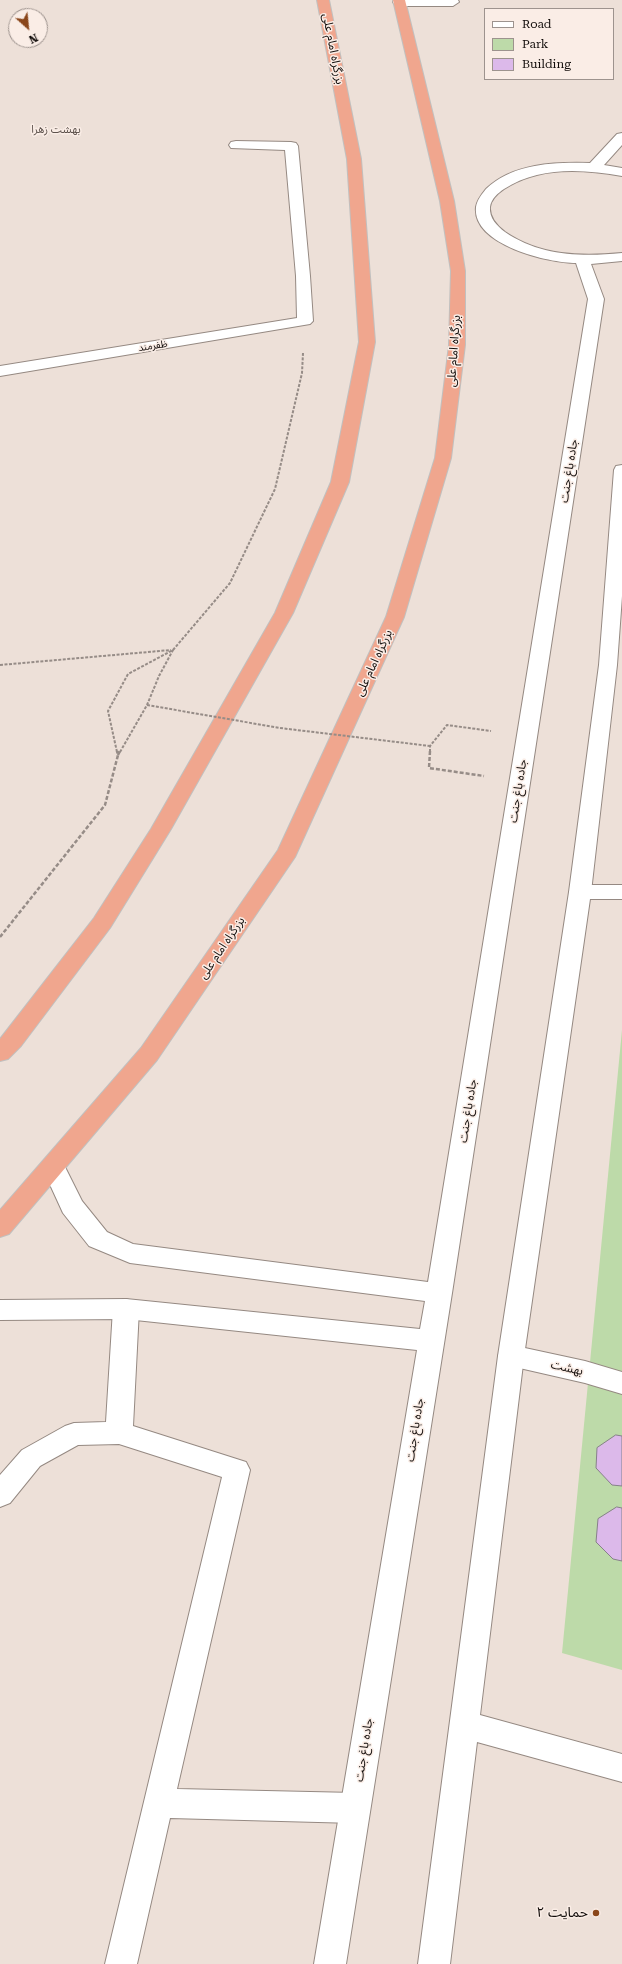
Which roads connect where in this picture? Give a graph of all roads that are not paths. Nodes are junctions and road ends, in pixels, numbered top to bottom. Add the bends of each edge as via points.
1 (323, 0) edge
2 (399, 1) edge
3 (454, 5) edge
4 (622, 137) edge
5 (236, 145) dead end
6 (593, 168) junction
7 (622, 172) edge
8 (622, 257) edge
9 (582, 258) junction
10 (0, 371) edge
11 (622, 470) edge
12 (580, 892) junction
13 (622, 892) edge
14 (0, 1054) edge
15 (53, 1165) junction
16 (0, 1228) edge
17 (439, 1293) junction
18 (126, 1309) junction
19 (0, 1310) edge
20 (430, 1341) junction
21 (511, 1356) junction
22 (622, 1383) edge
23 (119, 1433) junction
24 (0, 1494) edge
25 (464, 1724) junction
26 (622, 1768) edge
27 (159, 1803) junction
28 (355, 1808) junction
29 (121, 1964) edge
30 (330, 1964) edge
31 (434, 1964) edge

1 - 14 highway, بزرگراه امام علی via 354,159 367,342 340,482 284,613 161,829 102,923
2 - 3 street
2 - 15 highway, بزرگراه امام علی via 447,202 458,271 457,344 443,458 395,617 288,852 149,1054
4 - 6 street
5 - 10 street, ظفرمند via 291,146 304,276 305,321
6 - 7 street
6 - 9 street via 557,168 524,174 494,189 483,205 487,223 512,242 544,254
8 - 9 street
9 - 17 street, جاده باغ جنت via 596,299
11 - 12 street via 608,665
12 - 13 street
12 - 21 street
15 - 16 highway, بزرگراه امام علی
15 - 17 street via 72,1206 98,1239 130,1253
17 - 20 street, جاده باغ جنت
18 - 19 street
18 - 20 street
18 - 23 street
20 - 28 street, جاده باغ جنت
21 - 22 street, بهشت
21 - 25 street
23 - 24 street via 74,1434 31,1458
23 - 27 street via 237,1470
25 - 26 street
25 - 31 street
27 - 28 street
27 - 29 street
28 - 30 street, جاده باغ جنت

